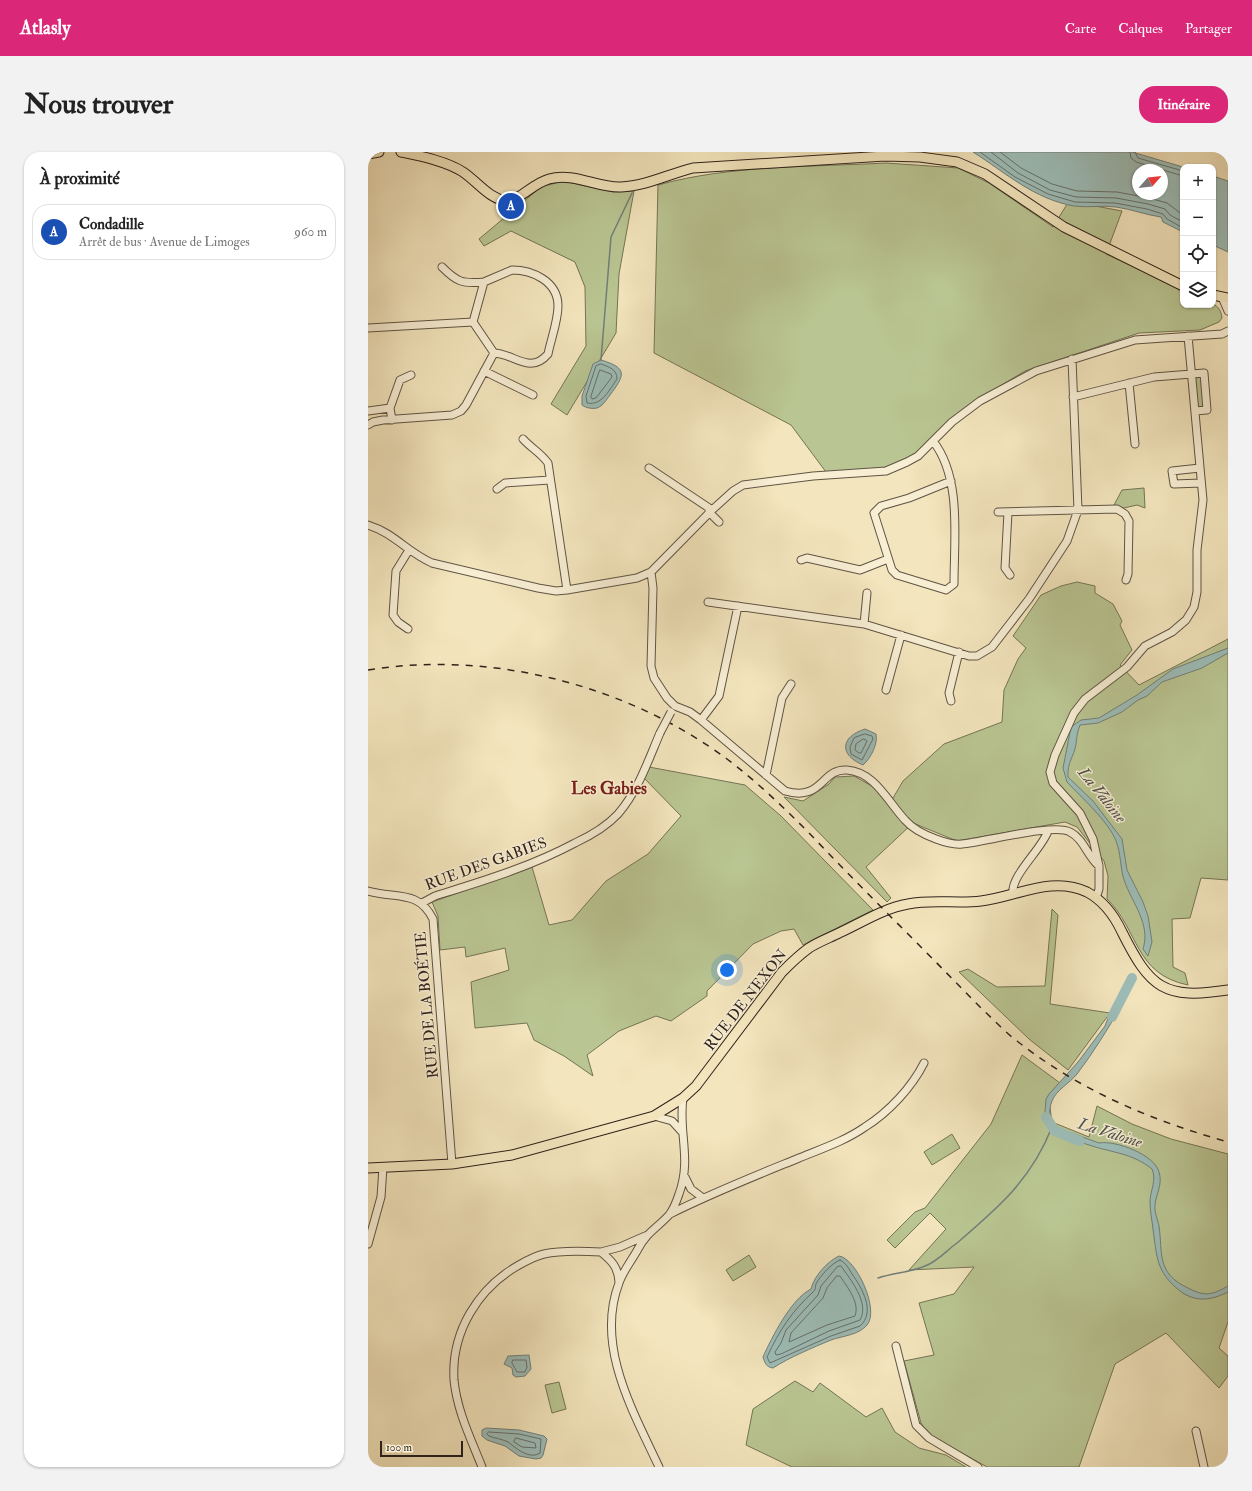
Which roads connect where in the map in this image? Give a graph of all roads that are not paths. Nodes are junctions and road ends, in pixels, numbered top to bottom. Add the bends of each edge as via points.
1 (379, 152) edge
2 (401, 152) edge
3 (368, 154) edge
4 (442, 267) dead end
5 (484, 282) junction
6 (1180, 285) edge
7 (1221, 297) edge
8 (1228, 311) edge
9 (473, 322) junction
10 (368, 328) edge
11 (1228, 331) edge
12 (1188, 336) junction
13 (494, 353) junction
14 (1072, 359) junction
15 (484, 371) junction
16 (1191, 373) junction
17 (411, 375) dead end
18 (1129, 383) junction
19 (533, 395) dead end
20 (1073, 397) junction
21 (390, 408) junction
22 (368, 410) edge
23 (1195, 411) junction
24 (392, 420) junction
25 (368, 425) edge
26 (523, 439) dead end
27 (933, 441) junction
28 (1135, 444) dead end
29 (649, 468) dead end
30 (1200, 468) junction
31 (550, 480) junction
32 (951, 481) junction
33 (1201, 483) junction
34 (497, 489) dead end
35 (1078, 510) junction
36 (710, 511) junction
37 (998, 512) dead end
38 (1008, 512) junction
39 (719, 522) dead end
40 (368, 525) edge
41 (409, 550) junction
42 (888, 559) junction
43 (801, 560) dead end
44 (651, 572) junction
45 (1010, 574) dead end
46 (1126, 580) dead end
47 (567, 590) junction
48 (867, 593) dead end
49 (708, 602) dead end
50 (738, 606) junction
51 (864, 624) junction
52 (408, 629) dead end
53 (902, 635) junction
54 (959, 652) junction
55 (791, 684) dead end
56 (886, 690) dead end
57 (951, 701) dead end
58 (673, 709) junction
59 (701, 720) junction
60 (766, 775) junction
61 (1048, 830) junction
62 (1099, 866) junction
63 (368, 891) edge
64 (1013, 894) junction
65 (1096, 898) junction
66 (422, 903) junction
67 (1228, 990) edge
68 (924, 1062) dead end
69 (683, 1098) junction
70 (668, 1108) junction
71 (654, 1116) junction
72 (672, 1121) junction
73 (682, 1132) junction
74 (452, 1164) junction
75 (383, 1167) junction
76 (368, 1168) edge
77 (684, 1177) junction
78 (703, 1198) junction
79 (670, 1214) junction
80 (646, 1236) junction
81 (368, 1244) edge
82 (601, 1252) junction
83 (619, 1282) junction
84 (896, 1346) dead end
85 (1196, 1431) dead end
86 (482, 1467) edge
87 (659, 1467) edge
88 (978, 1467) edge
89 (1204, 1467) edge

1 - 3 main road
2 - 6 main road via 450,166 462,172 495,199 508,202 547,179 557,177 571,177 609,187 622,187 648,183 693,168 885,156 957,162 985,174 1064,227
4 - 5 street via 454,279 470,283
5 - 9 street
5 - 13 street via 512,270 532,272 550,285 558,305 548,354 543,360 536,364 528,364 502,353
7 - 8 street
9 - 10 street
9 - 13 street
11 - 12 street via 1222,334
12 - 14 street via 1135,340
12 - 16 street
13 - 15 street
14 - 20 street
14 - 27 street via 1036,371 1004,387 966,410
15 - 19 street
15 - 24 street via 461,411 452,415
16 - 18 street
16 - 23 street
16 - 23 street via 1204,373 1207,410
17 - 21 street via 400,380
18 - 20 street
18 - 28 street
20 - 35 street
21 - 22 street
21 - 24 street
23 - 30 street
24 - 25 street
26 - 31 street via 548,462
27 - 32 street via 940,450
27 - 36 street via 918,456 886,470 813,476 743,486 733,490
29 - 36 street
30 - 33 street
30 - 33 street via 1172,471 1174,484
31 - 34 street via 505,483
31 - 47 street
32 - 42 street via 881,506 874,513
32 - 42 street via 954,495 954,584 946,590 897,575
33 - 62 street via 1203,500 1194,607 1186,620 1172,632 1145,646 1127,667 1084,699 1074,713 1050,772 1053,783 1080,813 1093,839
35 - 38 street
35 - 46 street via 1118,509 1125,514 1129,521
35 - 54 street via 1067,541 1029,599 992,647 977,656
36 - 39 street
36 - 44 street
37 - 38 street
38 - 45 street via 1005,568
40 - 41 street via 388,533
41 - 47 street via 417,557 432,563 538,588
41 - 52 street via 396,571 393,615
42 - 43 street via 860,570 807,558
44 - 47 street via 637,578
44 - 58 street via 651,666 660,690
48 - 51 street
49 - 50 street
50 - 51 street
50 - 59 street via 719,696
51 - 53 street
53 - 54 street
53 - 56 street
54 - 57 street via 949,693
55 - 60 street via 782,698
58 - 59 street via 690,712
58 - 66 street, RUE DES GABIES, bridge via 633,794 617,816 591,835 533,864 435,896
59 - 60 street
60 - 61 street via 785,791 796,795 815,789 837,772 846,770 858,773 880,789 906,821 915,828 951,844
61 - 62 street via 1062,829 1076,835
61 - 64 street via 1045,840 1016,880
62 - 65 street via 1099,889
63 - 66 street via 411,898
64 - 65 main road, RUE DE NEXON via 1044,887 1066,886 1082,890
64 - 69 main road, RUE DE NEXON via 981,901 909,904 875,916 810,947 782,972 708,1073
65 - 67 main road, RUE DE NEXON via 1114,916 1136,959 1156,983 1184,993 1199,994
66 - 74 street, RUE DE LA BOÉTIE via 433,919
68 - 78 street via 918,1076 865,1128
69 - 70 main road, RUE DE NEXON
69 - 73 street
70 - 71 main road, RUE DE NEXON
70 - 72 street
71 - 72 street
71 - 74 main road, RUE DE NEXON via 512,1155
72 - 73 street
73 - 77 street via 686,1145
74 - 75 main road, RUE DE NEXON
75 - 76 main road, RUE DE NEXON
75 - 81 street via 381,1198
77 - 78 street via 691,1189
77 - 79 street
78 - 79 street
79 - 80 street
80 - 82 street
80 - 83 street
82 - 83 street via 612,1261 618,1272
82 - 86 street via 543,1254 509,1270 492,1283 475,1303 457,1344 454,1380 462,1417
83 - 87 street via 612,1308 615,1362
84 - 88 street via 916,1425 929,1438
85 - 89 street

